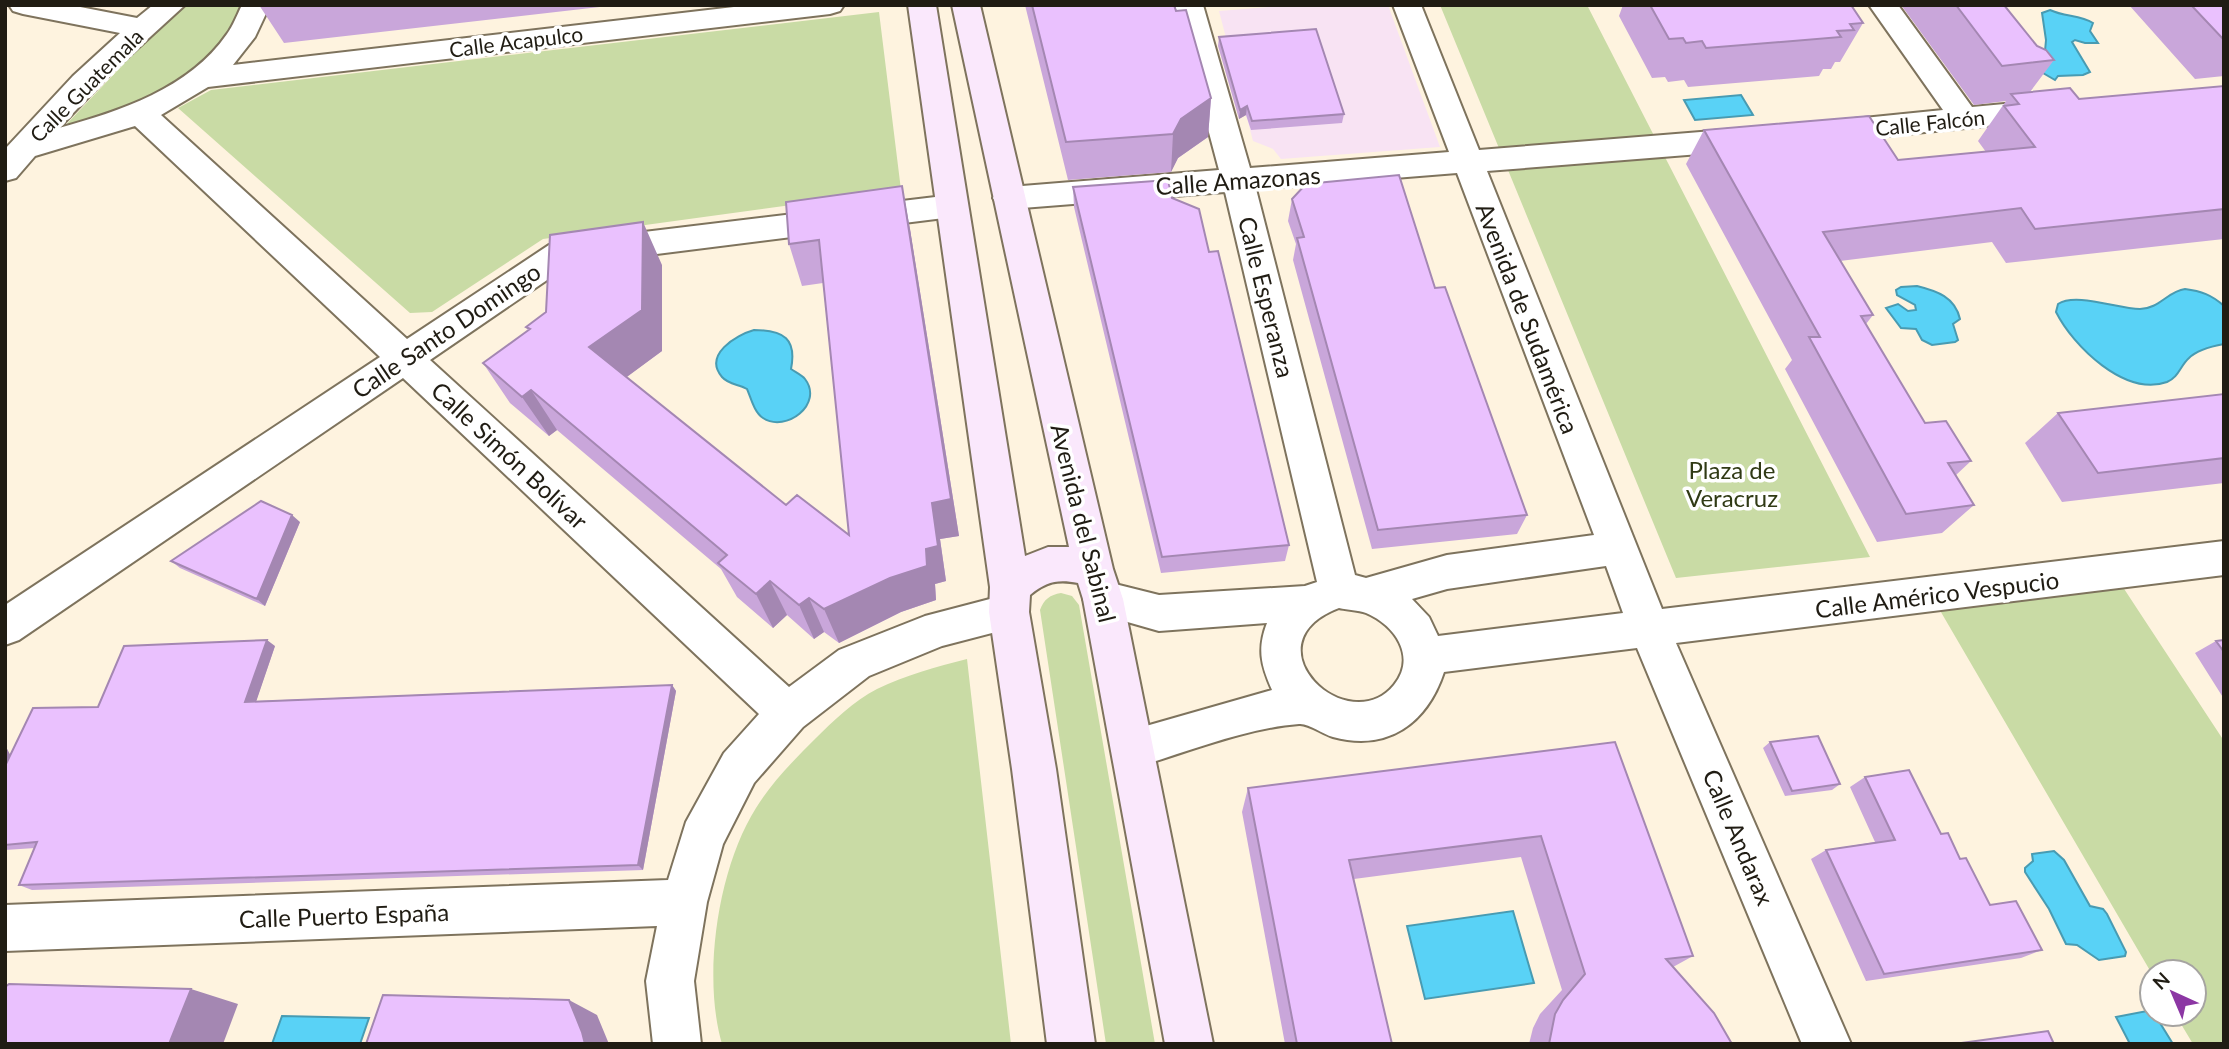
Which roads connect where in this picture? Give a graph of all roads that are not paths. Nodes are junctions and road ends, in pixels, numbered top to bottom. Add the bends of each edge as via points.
1 (23, 5) edge
2 (170, 5) edge
3 (256, 5) edge
4 (830, 5) edge
5 (922, 5) edge
6 (966, 5) edge
7 (1189, 5) edge
8 (1407, 5) edge
9 (1882, 5) edge
10 (141, 28) junction
11 (203, 78) junction
12 (2074, 106) edge
13 (140, 113) junction
14 (1965, 119) junction
15 (15, 159) edge
16 (1468, 163) junction
17 (1238, 180) junction
18 (1009, 198) junction
19 (952, 206) junction
20 (404, 358) junction
21 (1618, 548) junction
22 (2224, 558) edge
23 (1098, 584) junction
24 (1337, 596) junction
25 (1009, 600) junction
26 (5, 627) edge
27 (1650, 630) junction
28 (1425, 656) junction
29 (1306, 703) junction
30 (788, 713) junction
31 (1133, 748) junction
32 (684, 902) junction
33 (5, 928) edge
34 (677, 1044) edge
35 (1071, 1044) edge
36 (1189, 1044) edge
37 (1827, 1044) edge

1 - 10 street
2 - 10 street, Calle Guatemala
3 - 11 street via 235,46
4 - 11 street, Calle Acapulco
5 - 19 street
6 - 18 street, Avenida del Sabinal
7 - 17 street, Calle Esperanza
8 - 16 street, Avenida de Sudamérica
9 - 14 street
10 - 15 street, Calle Guatemala
11 - 13 street
12 - 14 street, Calle Falcón
13 - 15 street
13 - 20 street, Calle Simón Bolívar
14 - 16 street, Calle Falcón
16 - 17 street, Calle Amazonas
16 - 21 street, Avenida de Sudamérica
17 - 18 street, Calle Amazonas
17 - 24 street, Calle Esperanza
18 - 23 street, Avenida del Sabinal
19 - 20 street, Calle Santo Domingo via 561,254
19 - 25 street
20 - 26 street, Calle Santo Domingo
20 - 30 street, Calle Simón Bolívar
21 - 24 street via 1447,572
21 - 27 street, Avenida de Sudamérica
22 - 27 street, Calle Américo Vespucio
23 - 24 street via 1158,613
23 - 25 street via 1068,562 1034,567
23 - 31 street, Avenida del Sabinal
24 - 28 street via 1389,603 1407,618
24 - 29 street via 1290,616 1282,632 1283,670
25 - 30 street via 854,663
25 - 35 street
27 - 28 street, Calle Américo Vespucio
27 - 37 street, Calle Andarax
28 - 29 street via 1423,678 1398,712 1351,722 1327,716
29 - 31 street via 1253,713
30 - 32 street via 738,768 702,838
31 - 36 street, Avenida del Sabinal
32 - 33 street, Calle Puerto España
32 - 34 street via 670,981

